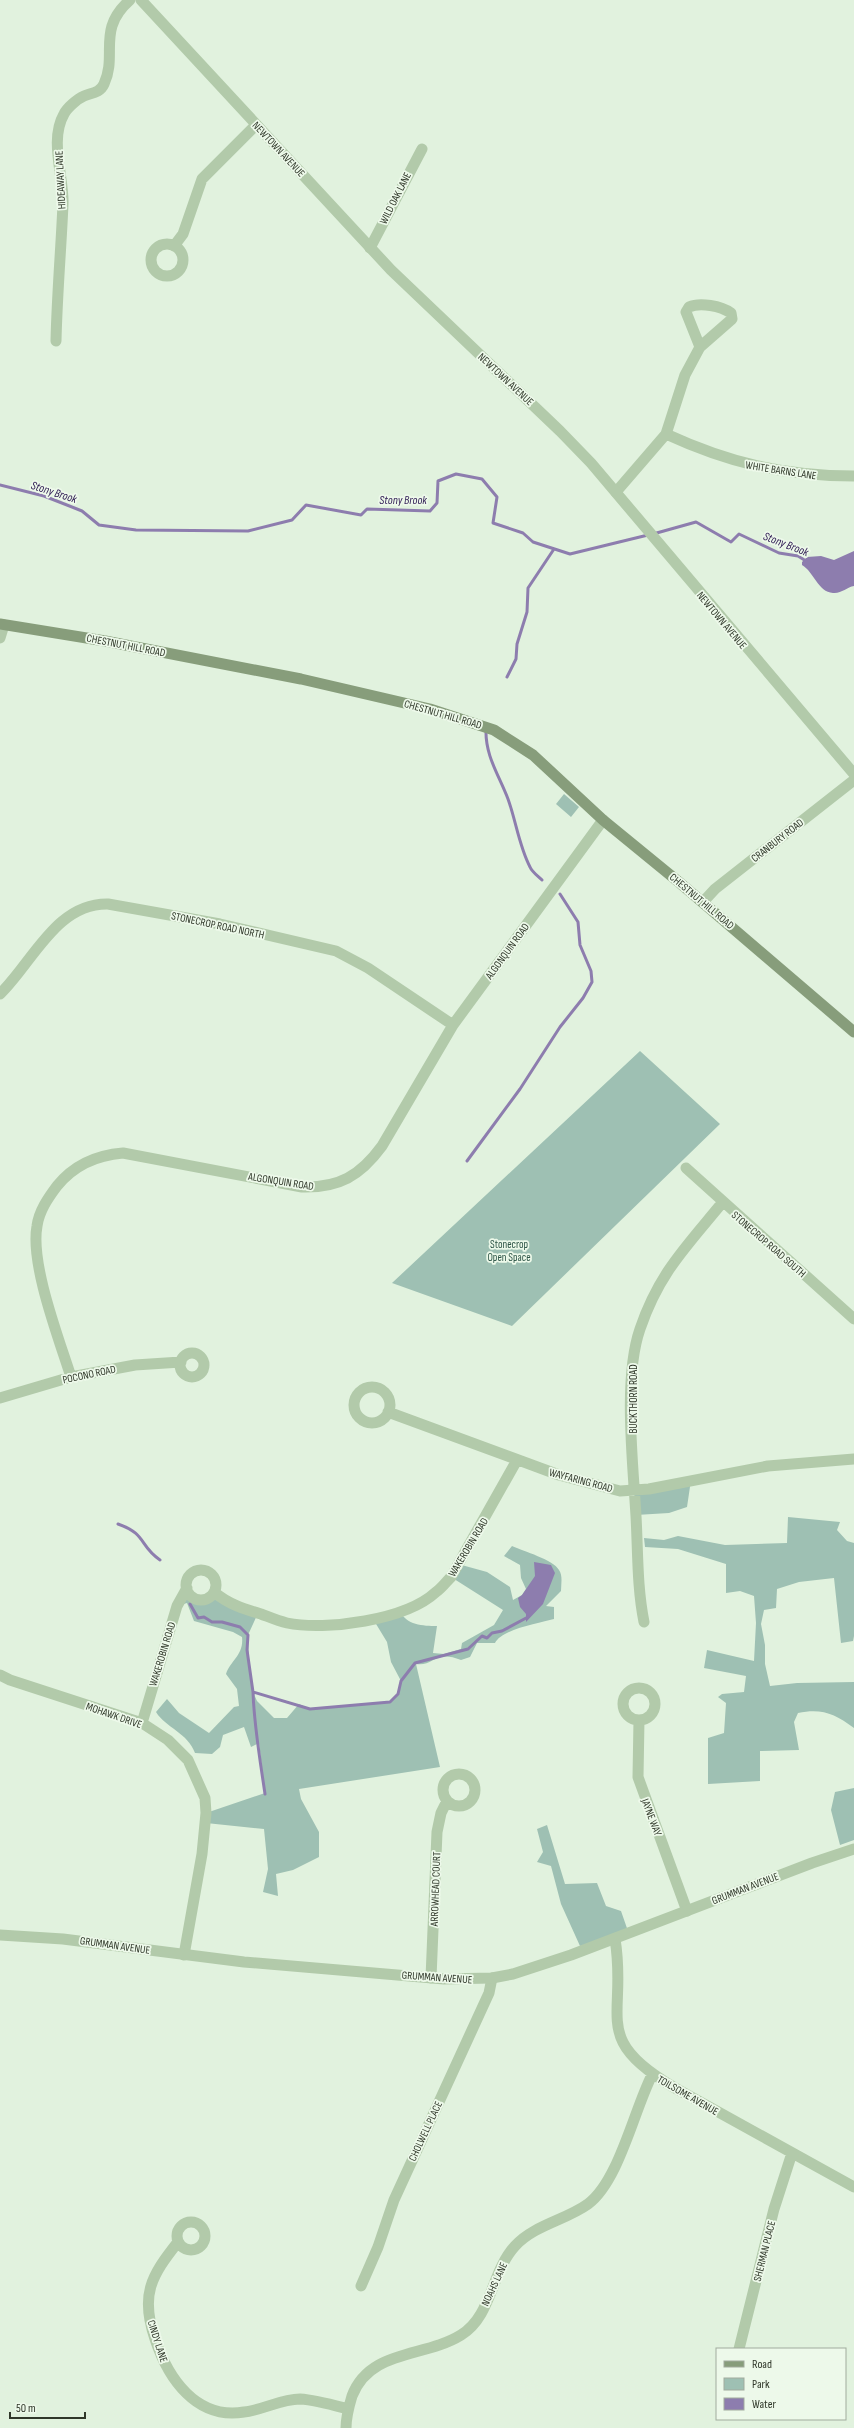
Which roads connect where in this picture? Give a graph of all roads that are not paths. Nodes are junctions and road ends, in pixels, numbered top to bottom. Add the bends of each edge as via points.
1 (130, 0) edge
2 (141, 0) edge
3 (256, 124) junction
4 (422, 149) dead end
5 (174, 246) dead end
6 (370, 248) junction
7 (56, 341) dead end
8 (700, 347) dead end
9 (666, 434) junction
10 (854, 476) edge
11 (616, 492) junction
12 (2, 625) edge
13 (0, 638) edge
14 (854, 774) edge
15 (854, 780) edge
16 (603, 820) junction
17 (703, 902) junction
18 (0, 994) edge
19 (453, 1025) junction
20 (854, 1032) edge
21 (686, 1168) dead end
22 (722, 1203) junction
23 (854, 1319) edge
24 (181, 1362) dead end
25 (71, 1377) junction
26 (0, 1398) edge
27 (388, 1412) dead end
28 (854, 1459) edge
29 (517, 1460) junction
30 (634, 1491) junction
31 (187, 1588) junction
32 (214, 1592) junction
33 (644, 1622) dead end
34 (0, 1675) edge
35 (639, 1720) dead end
36 (142, 1723) junction
37 (447, 1801) dead end
38 (854, 1849) edge
39 (687, 1911) junction
40 (0, 1935) edge
41 (615, 1939) junction
42 (184, 1955) junction
43 (431, 1978) junction
44 (492, 1978) junction
45 (652, 2075) junction
46 (792, 2153) junction
47 (854, 2187) edge
48 (178, 2242) dead end
49 (361, 2286) dead end
50 (740, 2348) edge
51 (348, 2409) junction
52 (346, 2428) edge

1 - 7 street, HIDEAWAY LANE via 116,16 112,26 104,85 95,93 83,96 72,105 64,114 59,126 59,174 63,202
2 - 3 street, NEWTOWN AVENUE
3 - 5 street via 202,179 183,234
3 - 6 street, NEWTOWN AVENUE
4 - 6 street, WILD OAK LANE
6 - 11 street, NEWTOWN AVENUE via 411,291 560,431
8 - 9 street via 685,375
9 - 10 street, WHITE BARNS LANE via 718,456 772,470 819,476
9 - 11 street
11 - 14 street, NEWTOWN AVENUE
12 - 13 street
12 - 16 main road, CHESTNUT HILL ROAD via 105,641 282,675 465,719 494,730 525,749
15 - 17 street, CRANBURY ROAD via 715,889
16 - 17 main road, CHESTNUT HILL ROAD
16 - 19 street, ALGONQUIN ROAD
17 - 20 main road, CHESTNUT HILL ROAD
18 - 19 street, STONECROP ROAD NORTH via 62,920 78,909 108,904 212,923 336,951 368,968
19 - 25 street, ALGONQUIN ROAD via 382,1146 365,1166 344,1181 323,1187 302,1186 124,1153 100,1157 85,1163 64,1177 41,1210 35,1242 39,1266
21 - 22 street, STONECROP ROAD SOUTH
22 - 23 street, STONECROP ROAD SOUTH
22 - 30 street, BUCKTHORN ROAD via 671,1265 655,1293 636,1340 631,1403
24 - 25 street, POCONO ROAD via 134,1365
25 - 26 street, POCONO ROAD
27 - 29 street, WAYFARING ROAD
28 - 30 street, WAYFARING ROAD via 768,1466
29 - 30 street, WAYFARING ROAD via 579,1482
29 - 32 street, WAKEROBIN ROAD via 451,1577 436,1593 419,1603 373,1619 308,1626 286,1622 230,1604
30 - 33 street, BUCKTHORN ROAD via 639,1598
31 - 32 street via 188,1593 196,1599 207,1599
31 - 32 street, WAKEROBIN ROAD via 192,1574 201,1570 214,1577
31 - 36 street, WAKEROBIN ROAD via 177,1606
34 - 36 street, MOHAWK DRIVE
35 - 39 street, JAYNE WAY via 638,1777
36 - 42 street, MOHAWK DRIVE via 168,1740 188,1760 205,1798 206,1832
37 - 43 street, ARROWHEAD COURT via 441,1812 437,1832
38 - 39 street, GRUMMAN AVENUE
39 - 41 street, GRUMMAN AVENUE
40 - 42 street, GRUMMAN AVENUE via 63,1939
41 - 44 street, GRUMMAN AVENUE via 513,1974
41 - 45 street, TOILSOME AVENUE via 616,2026 623,2043 635,2060
42 - 43 street, GRUMMAN AVENUE
43 - 44 street, GRUMMAN AVENUE
44 - 49 street, CHOLWELL PLACE via 489,1993 394,2200
45 - 46 street, TOILSOME AVENUE
45 - 51 street, NOAHS LANE via 642,2094 613,2172 599,2193 588,2204 529,2234 515,2245 504,2260 476,2323 461,2335 442,2344 379,2363 362,2377
46 - 47 street, TOILSOME AVENUE
46 - 50 street, SHERMAN PLACE via 774,2208
48 - 51 street, CINDY LANE via 153,2277 149,2301 159,2350 170,2374 187,2395 208,2408 227,2413 244,2412 300,2399
51 - 52 street, NOAHS LANE

